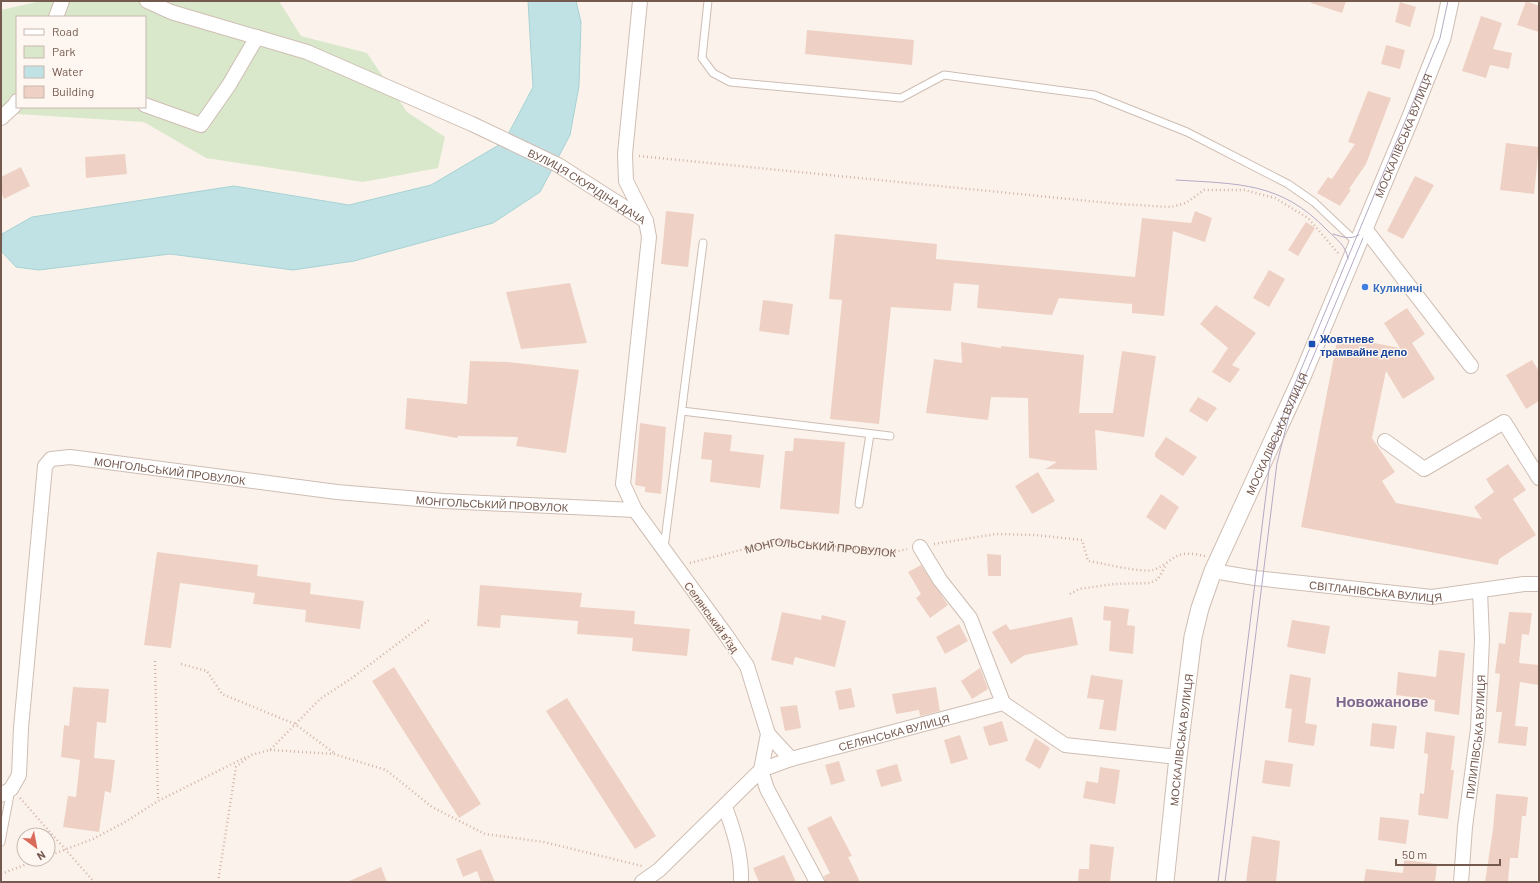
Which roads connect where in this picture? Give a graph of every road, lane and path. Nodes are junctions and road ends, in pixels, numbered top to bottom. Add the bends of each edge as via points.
1 (62, 1) edge
2 (147, 1) edge
3 (640, 1) edge
4 (708, 1) edge
5 (1450, 1) edge
6 (56, 16) edge
7 (257, 37) junction
8 (16, 103) edge
9 (146, 106) edge
10 (1, 118) edge
11 (625, 154) junction
12 (646, 221) junction
13 (1366, 230) dead end
14 (703, 243) dead end
15 (1357, 245) junction
16 (1341, 256) dead end
17 (1471, 366) dead end
18 (682, 411) junction
19 (870, 434) junction
20 (890, 436) dead end
21 (1385, 441) dead end
22 (1539, 478) edge
23 (859, 504) dead end
24 (635, 510) junction
25 (920, 547) junction
26 (664, 550) junction
27 (1167, 563) junction
28 (1216, 565) junction
29 (676, 566) junction
30 (1539, 584) edge
31 (1480, 591) junction
32 (1070, 594) dead end
33 (429, 620) dead end
34 (155, 661) dead end
35 (181, 664) dead end
36 (1003, 703) junction
37 (294, 724) junction
38 (768, 734) junction
39 (270, 750) junction
40 (334, 754) junction
41 (251, 755) junction
42 (1178, 757) junction
43 (792, 759) junction
44 (761, 770) junction
45 (6, 792) edge
46 (158, 801) junction
47 (725, 807) junction
48 (1, 842) edge
49 (66, 849) junction
50 (56, 853) edge
51 (19, 867) edge
52 (659, 870) junction
53 (1, 874) edge
54 (94, 882) edge
55 (218, 882) edge
56 (642, 882) edge
57 (741, 882) edge
58 (817, 882) edge
59 (1165, 882) edge
60 (1461, 882) edge

1 - 6 street
2 - 7 street, ВУЛИЦЯ СКУРІДІНА ДАЧА via 171,12
3 - 11 street
4 - 15 lane via 702,58 713,72 730,82 901,98 944,75 1094,95 1187,132 1288,184 1314,202
5 - 15 street, МОСКАЛІВСЬКА ВУЛИЦЯ via 1441,41
7 - 9 street via 229,85 201,125
7 - 12 street, ВУЛИЦЯ СКУРІДІНА ДАЧА via 307,52 472,124 558,165
8 - 10 street
11 - 12 street via 626,181
11 - 16 path via 1119,204 1171,207 1186,203 1204,190 1244,190 1275,198 1308,218
12 - 24 street, ВУЛИЦЯ СКУРІДІНА ДАЧА via 649,237 623,484
13 - 17 street
14 - 18 lane
15 - 28 street, МОСКАЛІВСЬКА ВУЛИЦЯ via 1301,379
18 - 19 lane
18 - 26 lane
19 - 20 lane
19 - 23 lane
21 - 22 street via 1424,469 1504,422
24 - 26 street, Селянський вʼїзд
24 - 45 street, МОНГОЛЬСЬКИЙ ПРОВУЛОК via 436,501 336,492 70,457 51,459 45,466 19,775
25 - 27 path, МОНГОЛЬСЬКИЙ ПРОВУЛОК via 996,534 1035,535 1082,540 1088,561 1152,570
25 - 29 path, МОНГОЛЬСЬКИЙ ПРОВУЛОК via 895,552 776,541
25 - 36 street via 940,580 970,618
26 - 29 street, Селянський вʼїзд
27 - 28 path via 1178,556 1190,554
27 - 32 path via 1158,580 1150,583 1114,584 1079,589
28 - 31 street, СВІТЛАНІВСЬКА ВУЛИЦЯ via 1255,578 1432,597
28 - 42 street, МОСКАЛІВСЬКА ВУЛИЦЯ via 1200,608 1193,637
29 - 38 street, Селянський вʼїзд via 747,666
30 - 31 street, СВІТЛАНІВСЬКА ВУЛИЦЯ
31 - 60 street, ПИЛИПІВСЬКА ВУЛИЦЯ via 1482,639 1478,729 1465,827
33 - 37 path via 320,699
34 - 46 path
35 - 37 path via 206,671 222,694
36 - 42 street via 1065,745
36 - 43 street, СЕЛЯНСЬКА ВУЛИЦЯ
37 - 39 path
37 - 40 path
38 - 43 street, Селянський вʼїзд
38 - 44 street, Селянський вʼїзд
39 - 40 path
39 - 41 path
40 - 52 path via 386,770 432,807 485,834 544,842
41 - 46 path
41 - 55 path via 236,767
42 - 59 street, МОСКАЛІВСЬКА ВУЛИЦЯ
43 - 44 street, СЕЛЯНСЬКА ВУЛИЦЯ
44 - 47 street, СЕЛЯНСЬКА ВУЛИЦЯ
44 - 58 street, Селянський вʼїзд via 767,790
45 - 48 lane
45 - 49 path
46 - 49 path via 106,832
47 - 52 street, СЕЛЯНСЬКА ВУЛИЦЯ
47 - 57 street via 739,853
49 - 50 path
49 - 54 path
51 - 53 path
52 - 56 street, СЕЛЯНСЬКА ВУЛИЦЯ

